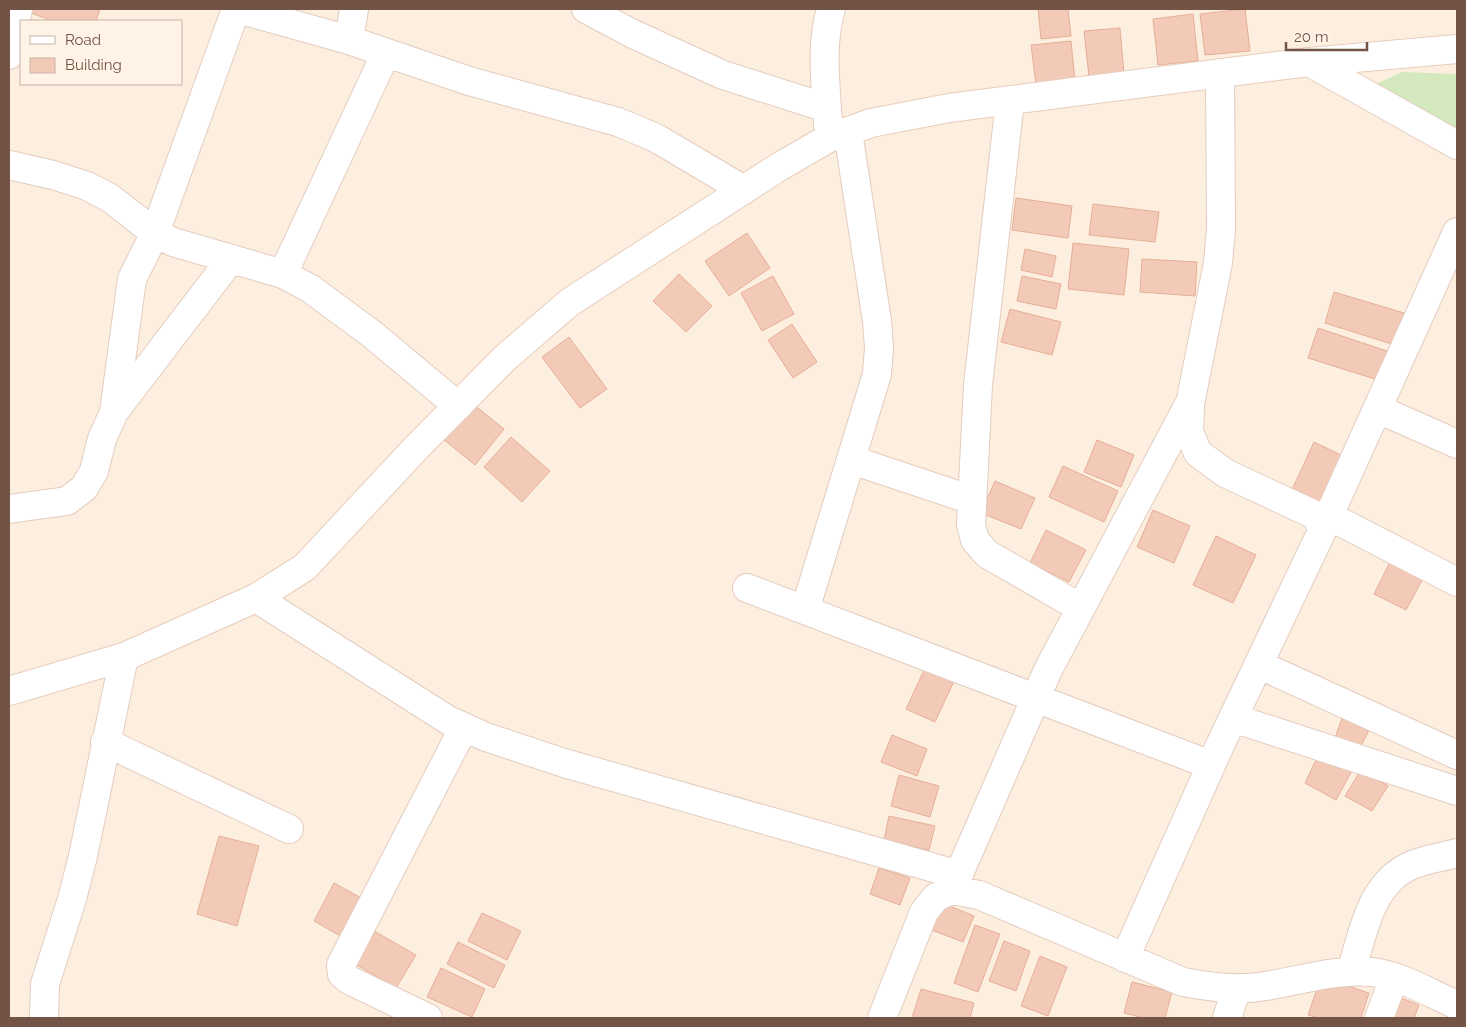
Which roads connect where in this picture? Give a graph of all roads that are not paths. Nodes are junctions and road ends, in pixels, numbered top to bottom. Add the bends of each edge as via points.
1 (18, 9) edge
2 (237, 9) edge
3 (354, 9) edge
4 (586, 9) edge
5 (831, 9) edge
6 (349, 40) junction
7 (1457, 49) edge
8 (386, 53) junction
9 (9, 55) edge
10 (1309, 62) junction
11 (1220, 73) junction
12 (1010, 101) junction
13 (827, 108) junction
14 (838, 135) junction
15 (1457, 145) edge
16 (9, 165) edge
17 (744, 190) junction
18 (1457, 232) edge
19 (155, 233) junction
20 (231, 260) junction
21 (283, 274) junction
22 (1190, 404) junction
23 (458, 406) junction
24 (1378, 409) junction
25 (114, 412) junction
26 (1457, 444) edge
27 (852, 460) junction
28 (972, 500) junction
29 (9, 509) edge
30 (1326, 524) junction
31 (1457, 582) edge
32 (747, 588) dead end
33 (256, 598) junction
34 (1079, 607) junction
35 (805, 610) junction
36 (124, 657) junction
37 (1260, 665) junction
38 (9, 691) edge
39 (1036, 698) junction
40 (1233, 718) junction
41 (464, 727) junction
42 (105, 742) junction
43 (1457, 755) edge
44 (1211, 765) junction
45 (1457, 791) edge
46 (289, 829) dead end
47 (1457, 853) edge
48 (956, 882) junction
49 (1125, 958) junction
50 (1351, 972) junction
51 (1394, 978) junction
52 (1237, 988) junction
53 (1457, 1005) edge
54 (410, 1015) edge
55 (44, 1018) edge
56 (882, 1018) edge
57 (1227, 1018) edge
58 (1379, 1018) edge

1 - 9 street
2 - 6 street
2 - 19 street
3 - 6 street
4 - 13 street via 723,75
5 - 13 street via 826,24
6 - 8 street
7 - 10 street
8 - 17 street via 469,81 618,122 656,138
8 - 21 street
10 - 11 street
10 - 15 street
11 - 12 street
11 - 22 street via 1221,229 1218,263
12 - 14 street via 949,108 871,123
12 - 28 street via 978,385
13 - 14 street
14 - 17 street
14 - 27 street via 879,348 877,374
16 - 19 street via 53,174 87,186 110,198
17 - 23 street via 570,302 504,359
18 - 24 street
19 - 20 street
19 - 25 street via 132,278
20 - 21 street
20 - 25 street
21 - 23 street via 338,308
22 - 30 street via 1189,432 1198,453 1225,472 1318,516
22 - 34 street
23 - 33 street via 305,568
24 - 26 street
24 - 30 street
25 - 29 street via 102,439 94,471 84,488 67,501
27 - 28 street
27 - 35 street
28 - 34 street via 970,525 975,540 986,554
30 - 31 street
30 - 37 street
32 - 35 street
33 - 36 street
33 - 41 street
34 - 39 street
35 - 39 street
36 - 38 street
36 - 42 street
37 - 40 street
37 - 43 street
39 - 44 street
39 - 48 street
40 - 44 street
40 - 45 street
41 - 48 street via 532,754
41 - 54 street via 341,965 342,974 349,980
42 - 46 street
42 - 55 street via 99,784 80,864 44,984
44 - 49 street
47 - 50 street via 1412,865 1393,877 1369,912
48 - 49 street
48 - 56 street via 936,897 924,912
49 - 52 street via 1182,982 1213,988
50 - 51 street via 1373,972
50 - 52 street
51 - 53 street
51 - 58 street
52 - 57 street

